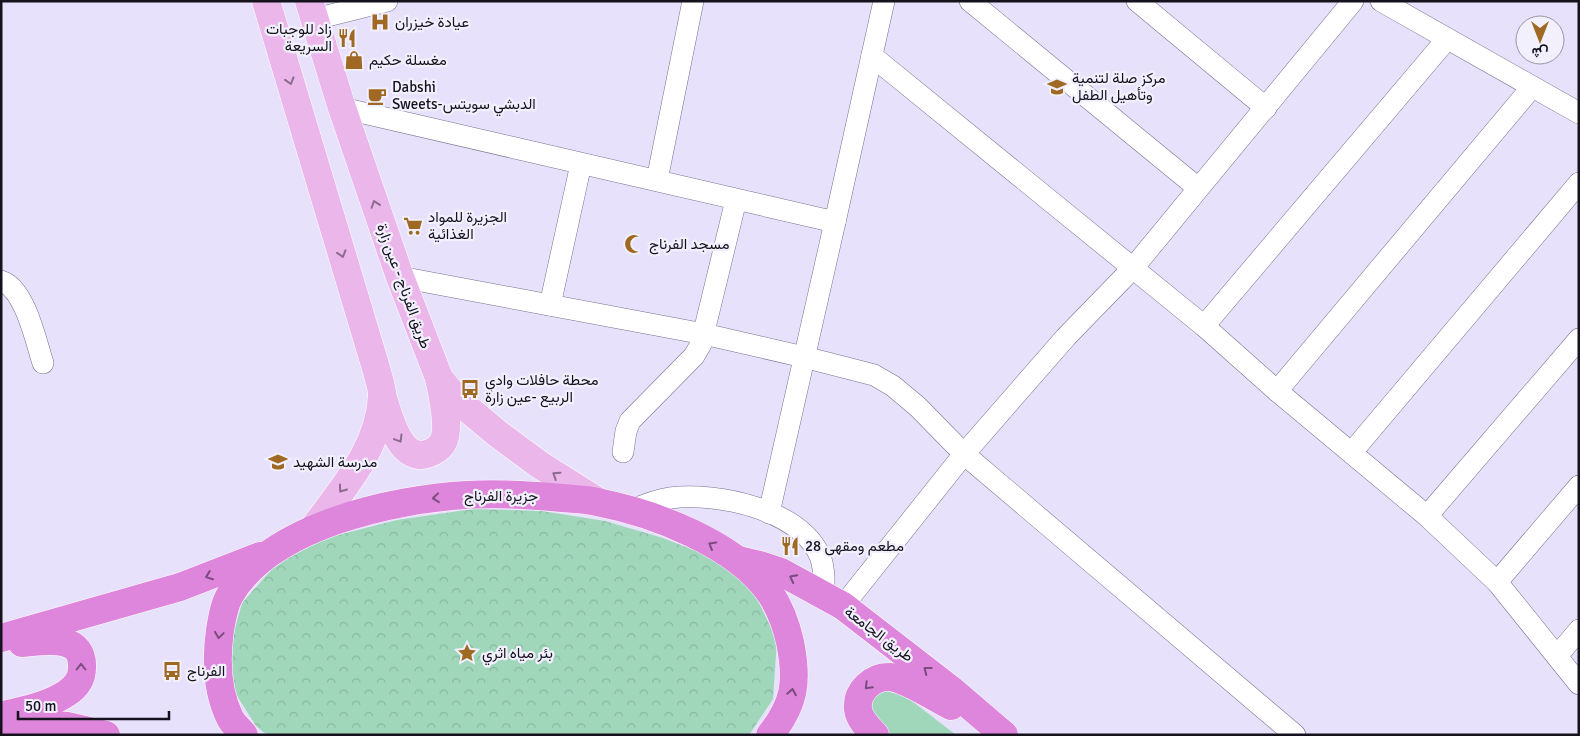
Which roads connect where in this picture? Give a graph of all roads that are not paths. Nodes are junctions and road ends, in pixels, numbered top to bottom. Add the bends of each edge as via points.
1 (266, 1) edge
2 (387, 1) edge
3 (693, 1) edge
4 (884, 1) edge
5 (970, 1) edge
6 (1137, 1) edge
7 (1354, 1) edge
8 (1380, 1) edge
9 (312, 10) edge
10 (1447, 38) junction
11 (872, 56) junction
12 (1532, 87) junction
13 (342, 108) junction
14 (1266, 108) junction
15 (1579, 113) edge
16 (581, 164) junction
17 (657, 180) junction
18 (1579, 183) edge
19 (1198, 188) junction
20 (736, 200) junction
21 (835, 222) junction
22 (1133, 268) junction
23 (400, 277) junction
24 (1, 281) edge
25 (550, 306) junction
26 (1204, 326) junction
27 (704, 334) junction
28 (1579, 339) edge
29 (804, 357) junction
30 (43, 363) dead end
31 (439, 378) junction
32 (1277, 391) junction
33 (382, 393) junction
34 (623, 452) dead end
35 (1352, 452) junction
36 (964, 454) junction
37 (1579, 486) edge
38 (597, 502) junction
39 (630, 511) junction
40 (769, 513) junction
41 (1427, 516) junction
42 (313, 529) junction
43 (271, 552) junction
44 (738, 560) junction
45 (1496, 582) junction
46 (833, 600) junction
47 (1579, 630) edge
48 (1, 638) edge
49 (1, 645) edge
50 (1557, 656) junction
51 (1579, 684) edge
52 (1, 716) edge
53 (1, 720) edge
54 (997, 730) edge
55 (61, 731) edge
56 (106, 735) edge
57 (244, 735) edge
58 (770, 735) edge
59 (875, 735) edge
60 (1295, 735) edge

1 -> 33 main road
2 - 9 street
3 - 17 street
4 - 11 street
5 - 19 street
6 - 14 street
7 - 14 street
8 - 10 street
9 - 13 main road, طريق الفرناج - عين زارة
10 - 12 street
10 - 26 street
11 - 21 street
11 - 22 street
12 - 15 street
12 - 32 street
13 - 16 street
23 -> 13 main road, طريق الفرناج - عين زارة
14 - 19 street
16 - 17 street
16 - 25 street
17 - 20 street
18 - 35 street
19 - 22 street
20 - 21 street
20 - 27 street
21 - 29 street
22 - 26 street
22 - 36 street via 1066,337
23 - 25 street
23 - 31 main road, طريق الفرناج - عين زارة
24 - 30 street via 17,293
25 - 27 street
26 - 32 street
27 - 29 street
27 - 34 street via 694,356 630,421
28 - 41 street
29 - 36 street via 874,375 894,386
29 - 40 street
33 -> 31 main road via 402,445 411,453 424,455 436,451 444,441 446,428
38 -> 31 main road, طريق الفرناج - عين زارة via 498,434 456,399
32 - 35 street
33 -> 42 main road via 372,440 361,462
35 - 41 street
36 - 46 street
36 - 60 street
37 - 45 street
38 - 39 highway, جزيرة الفرناج
38 -> 42 highway, جزيرة الفرناج via 529,495 467,495 415,500
39 - 40 street via 652,502 691,497 744,504
44 -> 39 highway, جزيرة الفرناج via 670,523
40 - 46 street via 800,529 812,544 820,557
41 - 45 street
42 - 43 highway, جزيرة الفرناج
43 -> 48 highway via 180,587
43 -> 57 highway, جزيرة الفرناج via 244,575 229,596 218,644 219,687 230,719
46 -> 44 highway, طريق الجامعة via 781,572
58 -> 44 highway, جزيرة الفرناج via 789,705 793,690 791,648 778,607 768,591
45 - 50 street
54 -> 46 highway, طريق الجامعة via 949,688
47 - 50 street
52 -> 49 highway via 50,702 67,693 82,674 79,651 71,644 52,641
50 - 51 street
53 - 55 highway
54 -> 59 highway via 912,685 890,677 876,679 865,687 859,698 861,719
55 - 56 highway

